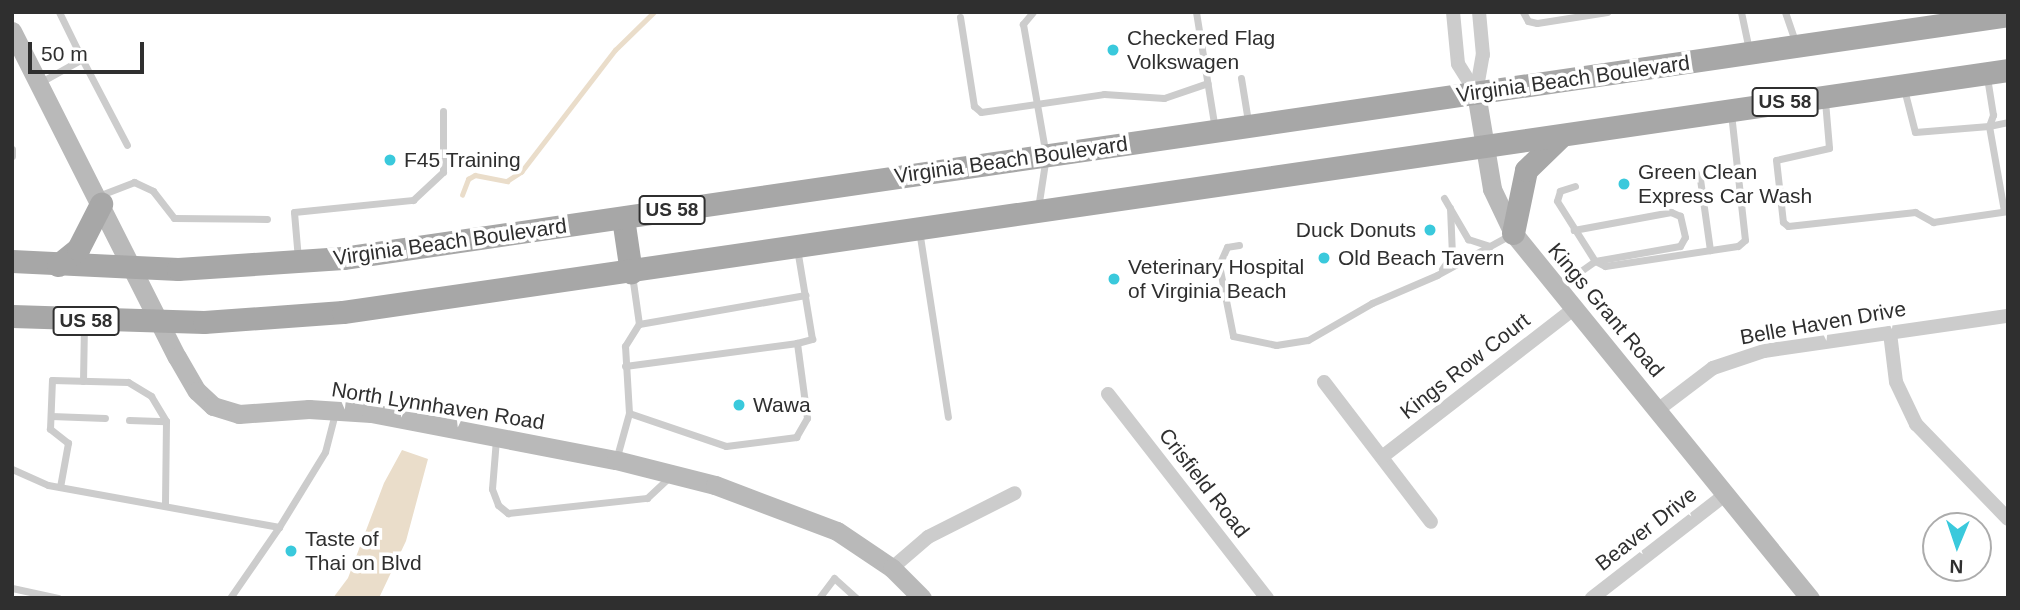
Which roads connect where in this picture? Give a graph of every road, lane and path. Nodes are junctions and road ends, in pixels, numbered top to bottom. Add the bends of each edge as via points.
1 (59, 12) edge
2 (1033, 12) edge
3 (1196, 12) edge
4 (1453, 12) edge
5 (1479, 12) edge
6 (1522, 12) edge
7 (1607, 12) edge
8 (1741, 12) edge
9 (1786, 12) edge
10 (2008, 15) edge
11 (1970, 16) edge
12 (960, 17) dead end
13 (12, 31) edge
14 (1796, 46) junction
15 (1750, 53) junction
16 (17, 55) edge
17 (82, 59) junction
18 (1997, 71) edge
19 (1241, 78) dead end
20 (38, 83) junction
21 (1208, 83) junction
22 (1903, 85) junction
23 (1476, 93) junction
24 (1825, 96) junction
25 (1037, 104) junction
26 (1730, 110) junction
27 (443, 111) dead end
28 (2008, 122) edge
29 (1248, 125) junction
30 (1989, 126) junction
31 (1215, 130) junction
32 (1562, 135) junction
33 (128, 145) dead end
34 (1483, 147) junction
35 (12, 149) edge
36 (12, 156) edge
37 (1046, 156) junction
38 (1672, 171) dead end
39 (1575, 186) dead end
40 (1444, 198) dead end
41 (99, 200) junction
42 (1450, 208) junction
43 (2006, 211) edge
44 (1037, 212) junction
45 (623, 218) junction
46 (267, 219) dead end
47 (918, 230) junction
48 (1574, 230) junction
49 (1513, 233) junction
50 (1239, 245) dead end
51 (796, 247) junction
52 (1490, 247) junction
53 (1710, 250) junction
54 (12, 261) edge
55 (1595, 261) junction
56 (298, 262) junction
57 (58, 265) junction
58 (134, 269) junction
59 (631, 272) junction
60 (1437, 275) junction
61 (1556, 288) junction
62 (805, 295) junction
63 (1575, 307) junction
64 (12, 316) edge
65 (2008, 316) edge
66 (84, 321) junction
67 (161, 322) junction
68 (639, 324) junction
69 (1889, 333) junction
70 (797, 343) junction
71 (625, 366) junction
72 (83, 381) junction
73 (1324, 382) dead end
74 (1108, 394) dead end
75 (336, 409) junction
76 (1659, 409) junction
77 (629, 413) junction
78 (51, 416) junction
79 (948, 417) dead end
80 (105, 418) dead end
81 (129, 420) dead end
82 (166, 421) junction
83 (496, 436) junction
84 (1382, 457) junction
85 (616, 460) junction
86 (12, 469) edge
87 (672, 474) junction
88 (60, 487) junction
89 (1015, 493) dead end
90 (1726, 494) junction
91 (165, 504) junction
92 (2008, 519) edge
93 (1431, 522) dead end
94 (279, 527) junction
95 (892, 568) junction
96 (12, 588) edge
97 (58, 598) edge
98 (230, 598) edge
99 (819, 598) edge
100 (856, 598) edge
101 (922, 598) edge
102 (1267, 598) edge
103 (1592, 598) edge
104 (1810, 598) edge

1 - 17 lane
2 - 25 lane via 1023,24
3 - 21 lane
4 - 23 street, Kings Grant Road via 1458,64
5 - 23 street via 1483,64
6 - 7 lane via 1528,21 1537,23
8 - 15 lane
9 - 14 lane
10 - 11 main road, Virginia Beach Boulevard / US 58
11 - 14 main road, Virginia Beach Boulevard / US 58
12 - 25 lane via 977,110
13 - 16 street, North Lynnhaven Road
14 - 15 main road, Virginia Beach Boulevard / US 58
15 - 23 main road, Virginia Beach Boulevard / US 58
16 - 20 street, North Lynnhaven Road
17 - 20 lane
17 - 33 lane
18 - 22 main road, US 58
18 - 30 lane
19 - 29 lane
20 - 41 street, North Lynnhaven Road
21 - 25 lane via 1164,98 1104,94
21 - 31 lane
22 - 24 main road, US 58
22 - 30 lane via 1914,132
23 - 29 main road, Virginia Beach Boulevard / US 58
23 - 34 street, Kings Grant Road
24 - 26 main road, US 58
24 - 43 lane via 1829,148 1776,160 1783,222 1788,226 1915,212 1933,222
25 - 37 lane
26 - 32 main road, US 58
26 - 53 lane via 1745,240 1738,246
27 - 56 lane via 443,172 413,200 294,212
28 - 30 lane
29 - 31 main road, Virginia Beach Boulevard / US 58
30 - 43 lane
31 - 37 main road, Virginia Beach Boulevard / US 58
32 - 34 main road, US 58
32 - 49 main road via 1525,170
34 - 44 main road, US 58
34 - 49 street, Kings Grant Road via 1496,202
35 - 36 lane
37 - 44 lane
37 - 45 main road, Virginia Beach Boulevard / US 58
38 - 53 lane via 1694,170 1700,180
39 - 48 lane via 1560,191 1557,201
40 - 42 lane
41 - 46 lane via 134,182 153,191 174,218
41 - 57 main road via 78,249
41 - 58 street, North Lynnhaven Road
42 - 52 lane via 1468,239
42 - 60 lane via 1451,255
44 - 47 main road, US 58
45 - 56 main road, Virginia Beach Boulevard / US 58
45 - 59 main road
47 - 51 main road, US 58
47 - 79 lane
48 - 55 lane
48 - 55 lane via 1671,212 1680,216 1685,237 1680,246
49 - 52 lane
49 - 61 street, Kings Grant Road
50 - 60 lane via 1227,247 1219,265 1233,336 1276,345 1308,340 1372,303
51 - 59 main road, US 58
51 - 62 lane
52 - 60 lane
53 - 55 lane via 1605,266
54 - 57 main road, Virginia Beach Boulevard / US 58
55 - 61 lane
56 - 58 main road, Virginia Beach Boulevard / US 58
57 - 58 main road, Virginia Beach Boulevard / US 58
58 - 67 street, North Lynnhaven Road
59 - 67 main road, US 58 via 332,313
59 - 68 lane
61 - 63 street, Kings Grant Road
62 - 68 lane
62 - 70 lane via 813,339
63 - 76 street, Kings Grant Road
63 - 84 street, Kings Row Court
64 - 66 main road, US 58
65 - 69 street, Belle Haven Drive
66 - 67 main road, US 58
66 - 72 lane
67 - 75 street, North Lynnhaven Road via 197,391 222,411
68 - 71 lane via 625,346
69 - 76 street, Belle Haven Drive via 1729,361 1689,384
69 - 92 street via 1896,383 1916,424
70 - 71 lane
70 - 77 lane via 807,418 796,437 726,446
71 - 77 lane
72 - 78 lane via 52,380
72 - 82 lane via 143,387
73 - 84 street
74 - 102 street, Crisfield Road
75 - 83 street, North Lynnhaven Road
75 - 94 lane via 325,452
76 - 90 street, Kings Grant Road
77 - 85 lane
78 - 80 lane
78 - 88 lane via 52,434 68,443
81 - 82 lane
82 - 91 lane
83 - 85 street, North Lynnhaven Road
83 - 87 lane via 492,489 498,505 508,513 648,498
84 - 93 street
85 - 87 street, North Lynnhaven Road
86 - 88 lane via 36,482
87 - 95 street, North Lynnhaven Road via 792,511 846,536
88 - 91 lane
89 - 95 street via 928,537
90 - 103 street, Beaver Drive
90 - 104 street, Kings Grant Road
91 - 94 lane
94 - 98 lane
95 - 101 street, North Lynnhaven Road
96 - 97 lane
99 - 100 lane via 834,578

